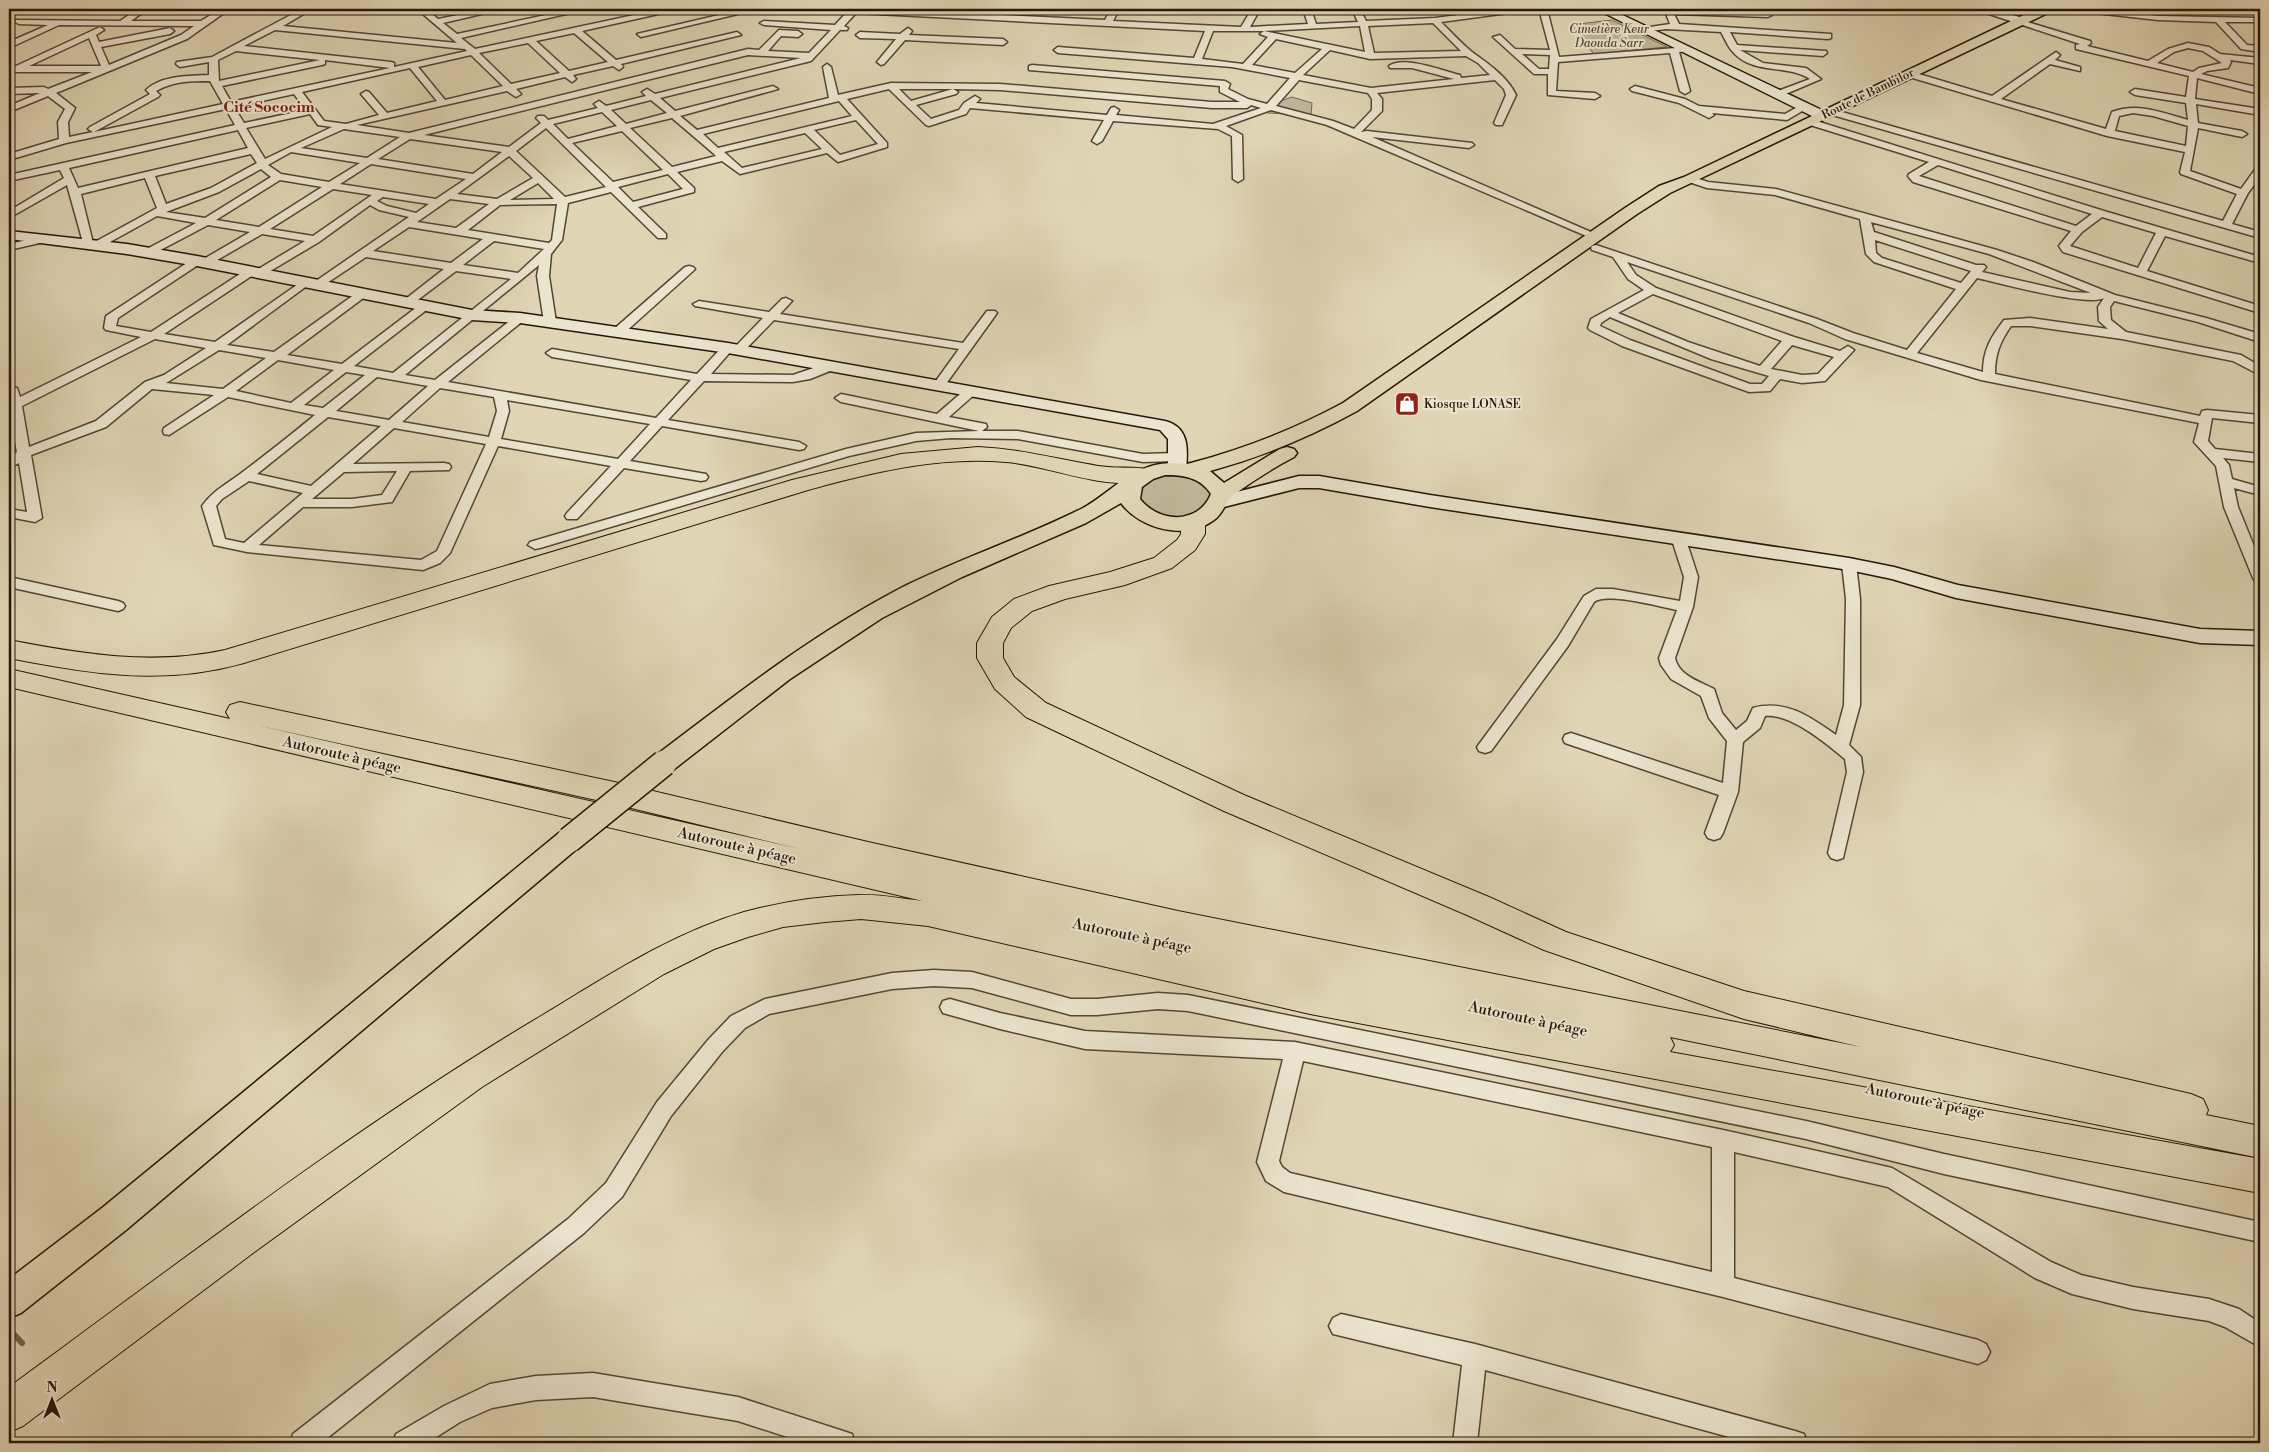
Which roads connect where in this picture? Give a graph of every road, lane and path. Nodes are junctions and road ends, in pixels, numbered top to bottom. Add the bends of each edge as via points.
1 (143, 9) edge
2 (260, 9) edge
3 (308, 9) edge
4 (421, 9) edge
5 (499, 9) edge
6 (545, 9) edge
7 (584, 9) edge
8 (670, 9) edge
9 (755, 9) edge
10 (833, 9) edge
11 (1024, 9) edge
12 (1074, 9) edge
13 (1115, 9) edge
14 (1169, 9) edge
15 (1256, 9) edge
16 (1307, 9) edge
17 (1356, 9) edge
18 (1448, 9) edge
19 (1523, 9) edge
20 (1543, 9) edge
21 (1978, 9) edge
22 (2046, 9) edge
23 (2078, 9) edge
24 (2202, 9) edge
25 (2224, 9) edge
26 (224, 10) edge
27 (482, 10) edge
28 (854, 10) edge
29 (1218, 10) edge
30 (1608, 10) edge
31 (881, 11) junction
32 (925, 11) edge
33 (1715, 11) edge
34 (974, 12) edge
35 (1765, 12) edge
36 (554, 15) junction
37 (768, 16) dead end
38 (621, 17) junction
39 (1456, 17) junction
40 (2207, 19) junction
41 (2218, 19) junction
42 (2234, 19) junction
43 (1435, 20) junction
44 (2260, 20) edge
45 (1067, 21) junction
46 (2019, 21) junction
47 (20, 22) dead end
48 (437, 22) junction
49 (62, 23) junction
50 (118, 23) junction
51 (518, 23) junction
52 (688, 23) junction
53 (1108, 23) junction
54 (1364, 23) junction
55 (204, 24) junction
56 (965, 24) dead end
57 (1313, 26) junction
58 (273, 27) junction
59 (1676, 27) junction
60 (838, 28) junction
61 (696, 29) dead end
62 (865, 29) junction
63 (1212, 29) junction
64 (576, 30) junction
65 (1244, 30) junction
66 (1646, 30) junction
67 (1724, 30) junction
68 (959, 32) dead end
69 (1781, 33) junction
70 (91, 34) junction
71 (642, 34) junction
72 (1008, 34) junction
73 (829, 36) junction
74 (904, 36) junction
75 (1274, 36) junction
76 (1828, 36) dead end
77 (455, 37) junction
78 (1498, 37) dead end
79 (532, 39) junction
80 (953, 39) junction
81 (649, 40) dead end
82 (737, 42) edge
83 (9, 45) edge
84 (96, 45) junction
85 (947, 47) dead end
86 (1733, 47) junction
87 (234, 48) junction
88 (1328, 48) junction
89 (470, 49) junction
90 (2260, 49) edge
91 (182, 50) junction
92 (1058, 50) dead end
93 (1680, 50) junction
94 (1776, 50) junction
95 (1513, 51) junction
96 (52, 52) junction
97 (1468, 52) junction
98 (761, 53) junction
99 (1823, 53) dead end
100 (811, 56) junction
101 (1370, 56) junction
102 (2218, 56) junction
103 (1145, 57) junction
104 (1555, 57) junction
105 (214, 59) junction
106 (336, 59) junction
107 (1197, 61) junction
108 (2260, 61) edge
109 (881, 62) dead end
110 (614, 63) junction
111 (2150, 64) junction
112 (409, 66) junction
113 (1245, 66) junction
114 (1387, 66) dead end
115 (827, 67) dead end
116 (107, 68) junction
117 (1032, 68) dead end
118 (1782, 68) junction
119 (2077, 68) dead end
120 (11, 70) edge
121 (1552, 71) junction
122 (567, 74) junction
123 (1909, 74) junction
124 (2195, 75) junction
125 (1297, 76) junction
126 (1497, 77) junction
127 (179, 79) junction
128 (634, 80) junction
129 (1465, 80) junction
130 (215, 81) junction
131 (891, 86) junction
132 (510, 87) junction
133 (969, 87) junction
134 (1000, 87) junction
135 (1128, 87) junction
136 (1635, 89) dead end
137 (296, 90) junction
138 (773, 90) junction
139 (1371, 90) junction
140 (1685, 90) dead end
141 (9, 91) edge
142 (52, 91) junction
143 (2260, 91) edge
144 (585, 92) junction
145 (2135, 92) dead end
146 (366, 94) dead end
147 (1778, 94) junction
148 (1595, 96) dead end
149 (654, 97) junction
150 (837, 98) junction
151 (1994, 99) junction
152 (2190, 101) junction
153 (443, 103) junction
154 (909, 104) junction
155 (228, 105) junction
156 (528, 105) junction
157 (966, 105) junction
158 (1804, 107) junction
159 (1268, 108) junction
160 (9, 109) edge
161 (604, 109) junction
162 (1700, 109) junction
163 (312, 111) junction
164 (2260, 112) edge
165 (673, 114) junction
166 (384, 116) junction
167 (858, 117) junction
168 (1713, 117) dead end
169 (1822, 117) junction
170 (1110, 118) junction
171 (547, 123) junction
172 (1500, 123) dead end
173 (2193, 125) junction
174 (342, 126) junction
175 (1219, 126) junction
176 (240, 127) junction
177 (623, 127) junction
178 (807, 129) junction
179 (696, 133) junction
180 (1357, 133) junction
181 (2110, 134) junction
182 (2242, 134) dead end
183 (408, 136) junction
184 (77, 138) junction
185 (64, 140) junction
186 (1097, 140) dead end
187 (566, 142) junction
188 (1469, 144) dead end
189 (290, 149) junction
190 (254, 150) junction
191 (509, 150) junction
192 (828, 150) junction
193 (2190, 150) junction
194 (720, 154) junction
195 (9, 157) edge
196 (1937, 160) junction
197 (370, 161) junction
198 (263, 163) junction
199 (63, 166) junction
200 (2260, 170) edge
201 (670, 171) junction
202 (149, 175) junction
203 (9, 176) edge
204 (475, 176) junction
205 (278, 177) junction
206 (540, 178) junction
207 (1238, 179) dead end
208 (68, 180) junction
209 (1688, 180) junction
210 (328, 185) junction
211 (2088, 186) junction
212 (612, 187) junction
213 (215, 190) junction
214 (75, 192) junction
215 (381, 193) junction
216 (2243, 193) junction
217 (249, 195) junction
218 (446, 195) junction
219 (370, 201) junction
220 (563, 201) junction
221 (2063, 201) junction
222 (436, 202) junction
223 (497, 203) junction
224 (631, 206) junction
225 (160, 211) junction
226 (2100, 213) junction
227 (9, 215) edge
228 (416, 216) junction
229 (1865, 216) junction
230 (206, 222) junction
231 (406, 223) junction
232 (2225, 226) junction
233 (260, 230) junction
234 (2078, 230) junction
235 (2162, 231) junction
236 (458, 232) junction
237 (1869, 234) junction
238 (9, 235) edge
239 (2260, 235) edge
240 (662, 236) dead end
241 (492, 237) junction
242 (40, 240) junction
243 (315, 240) junction
244 (1596, 242) junction
245 (93, 245) junction
246 (9, 247) edge
247 (549, 249) junction
248 (1993, 252) junction
249 (147, 253) junction
250 (363, 253) junction
251 (1617, 255) junction
252 (2260, 260) edge
253 (200, 262) junction
254 (452, 268) junction
255 (689, 269) dead end
256 (1976, 271) junction
257 (254, 273) junction
258 (2141, 273) junction
259 (520, 277) junction
260 (310, 284) junction
261 (1962, 287) junction
262 (1652, 290) junction
263 (362, 294) junction
264 (2111, 297) junction
265 (786, 301) dead end
266 (407, 303) junction
267 (700, 304) dead end
268 (425, 306) junction
269 (991, 313) dead end
270 (1609, 313) junction
271 (472, 315) junction
272 (772, 316) junction
273 (520, 318) junction
274 (550, 322) junction
275 (2260, 324) edge
276 (618, 332) junction
277 (154, 334) junction
278 (2122, 334) junction
279 (1850, 336) junction
280 (1790, 340) junction
281 (220, 346) junction
282 (967, 347) junction
283 (733, 349) junction
284 (552, 353) dead end
285 (1910, 354) junction
286 (278, 356) junction
287 (1842, 356) junction
288 (1728, 359) junction
289 (832, 366) junction
290 (344, 367) junction
291 (1762, 371) junction
292 (2260, 371) edge
293 (375, 372) junction
294 (1712, 373) junction
295 (1777, 374) junction
296 (396, 376) junction
297 (1989, 376) junction
298 (700, 378) junction
299 (439, 384) junction
300 (150, 385) junction
301 (939, 385) junction
302 (9, 390) edge
303 (971, 391) junction
304 (226, 393) junction
305 (499, 394) junction
306 (841, 398) dead end
307 (12, 406) edge
308 (293, 407) junction
309 (326, 412) junction
310 (940, 418) junction
311 (2260, 419) edge
312 (2205, 421) junction
313 (659, 422) junction
314 (393, 424) junction
315 (169, 431) dead end
316 (1018, 435) junction
317 (494, 441) junction
318 (799, 446) dead end
319 (24, 453) junction
320 (2211, 453) junction
321 (2260, 458) edge
322 (621, 463) junction
323 (9, 464) edge
324 (1181, 465) junction
325 (406, 467) junction
326 (444, 467) dead end
327 (341, 468) junction
328 (247, 476) junction
329 (701, 477) dead end
330 (1138, 480) junction
331 (2225, 481) junction
332 (2260, 490) edge
333 (313, 491) junction
334 (1220, 498) junction
335 (299, 503) junction
336 (9, 513) edge
337 (572, 516) dead end
338 (1157, 521) junction
339 (1192, 521) junction
340 (1045, 534) junction
341 (1679, 540) junction
342 (535, 545) dead end
343 (247, 548) junction
344 (1849, 564) junction
345 (2260, 578) edge
346 (9, 582) edge
347 (118, 606) dead end
348 (1686, 607) junction
349 (2260, 638) edge
350 (9, 649) edge
351 (9, 659) edge
352 (9, 678) edge
353 (1571, 739) dead end
354 (1735, 740) junction
355 (1841, 746) junction
356 (1484, 747) dead end
357 (1730, 792) junction
358 (1714, 833) dead end
359 (1837, 852) dead end
360 (950, 1007) dead end
361 (1295, 1051) junction
362 (2260, 1126) edge
363 (1723, 1140) junction
364 (2260, 1142) edge
365 (2260, 1170) edge
366 (2260, 1176) edge
367 (2260, 1232) edge
368 (1723, 1286) junction
369 (9, 1301) edge
370 (1341, 1326) dead end
371 (2260, 1336) edge
372 (1978, 1352) dead end
373 (1475, 1356) junction
374 (9, 1412) edge
375 (1760, 1438) edge
376 (302, 1443) edge
377 (405, 1443) edge
378 (843, 1443) edge
379 (1465, 1443) edge
380 (1795, 1443) edge

1 - 50 street
2 - 26 street
3 - 58 street
4 - 48 street
5 - 27 street
6 - 36 street
7 - 36 street
8 - 38 street
8 - 52 street
9 - 82 street
10 - 28 street
11 - 72 street
12 - 45 street
13 - 53 street
14 - 29 street
15 - 65 street
16 - 57 street
17 - 54 street
18 - 39 street
19 - 39 street
20 - 104 street
21 - 46 street
22 - 46 main road, Route de Bambilor
23 - 40 street via 2158,18
24 - 40 street
25 - 42 street
26 - 55 street
27 - 48 street
28 - 31 street
28 - 60 street
29 - 63 street
30 - 66 street
31 - 32 street
31 - 62 street
32 - 34 street
32 - 74 street
33 - 35 street
33 - 59 street via 1670,11
34 - 56 street
34 - 72 street
35 - 69 street
36 - 51 street
37 - 60 street via 764,23
38 - 64 street
38 - 71 street
39 - 43 street
40 - 41 street
41 - 42 street
41 - 90 street via 2244,47
42 - 44 street
43 - 54 street
43 - 97 street
45 - 53 street
45 - 72 street
46 - 111 street via 2087,43 2079,47
46 - 123 main road, Route de Bambilor
47 - 49 street
48 - 77 street
49 - 50 street
49 - 83 street
50 - 55 street
50 - 70 street
51 - 77 street
51 - 79 street
52 - 61 street
52 - 71 street
52 - 82 street
53 - 63 street
54 - 57 street
54 - 101 street
55 - 84 street
55 - 91 street
57 - 65 street
58 - 87 street
58 - 89 street
59 - 66 street
59 - 67 street
60 - 62 street
60 - 73 street
62 - 74 street via 860,35
63 - 65 street
63 - 107 street via 1202,39
64 - 79 street
64 - 110 street
65 - 75 street
66 - 93 street
67 - 69 street
67 - 86 street
68 - 80 street
69 - 76 street
70 - 84 street
70 - 96 street
71 - 81 street
72 - 80 street
73 - 98 street via 779,33
73 - 100 street
74 - 80 street
74 - 109 street
75 - 88 street
75 - 113 street
77 - 89 street
78 - 95 street
79 - 89 street
79 - 122 street
80 - 85 street
82 - 98 street
82 - 110 street via 707,38
82 - 128 street
82 - 138 street
82 - 149 street
83 - 96 street
84 - 116 street
86 - 94 street
86 - 118 street via 1761,65
87 - 105 street
87 - 106 street
88 - 101 street
88 - 125 street
89 - 112 street
89 - 132 street
91 - 105 street
91 - 116 street
91 - 127 street
92 - 103 street
93 - 104 street
93 - 140 street
93 - 147 street
94 - 99 street
94 - 118 street
95 - 104 street
95 - 121 street via 1537,72
96 - 120 street
97 - 101 street
97 - 126 street
98 - 100 street
100 - 138 street
102 - 108 street
102 - 111 street via 2202,48 2181,46
102 - 124 street via 2227,62 2225,66 2201,70
103 - 107 street
103 - 135 street
104 - 121 street
105 - 130 street
106 - 112 street
106 - 130 street
107 - 113 street
110 - 122 street
110 - 128 street
111 - 124 street
112 - 137 street
112 - 153 street
113 - 125 street
114 - 129 street via 1412,65
115 - 150 street
116 - 120 street
116 - 142 street
117 - 135 street
118 - 147 street via 1803,70 1817,78
119 - 151 street via 2053,58
121 - 148 street via 1551,93
122 - 132 street
122 - 144 street
123 - 151 street
123 - 169 main road, Route de Bambilor
124 - 143 street
124 - 152 street
125 - 139 street
125 - 159 street
126 - 129 street
126 - 172 street via 1511,95
127 - 130 street
127 - 184 street via 152,89 155,95
128 - 144 street
128 - 149 street
129 - 139 street
130 - 155 street
131 - 133 street
131 - 150 street
131 - 154 street
132 - 153 street
132 - 156 street
133 - 134 street
133 - 154 street
134 - 135 street
134 - 157 street
135 - 159 street
135 - 159 street via 1226,84 1222,90
135 - 170 street
136 - 162 street
137 - 155 street
137 - 163 street
138 - 150 street
138 - 165 street
138 - 179 street
139 - 180 street via 1377,99 1377,110
141 - 142 street
142 - 160 street
142 - 185 street via 70,108 63,122
144 - 156 street
144 - 161 street
145 - 152 street
146 - 166 street
147 - 158 street
149 - 161 street
149 - 165 street
150 - 167 street
151 - 181 street
152 - 164 street
152 - 173 street
153 - 166 street
154 - 157 street via 929,123 963,112
155 - 176 street
155 - 184 street
156 - 171 street
156 - 183 street
157 - 170 street
158 - 162 street via 1789,117
158 - 169 street
159 - 175 street
159 - 180 street via 1330,122
161 - 171 street
161 - 177 street
162 - 168 street
163 - 174 street via 321,123
163 - 176 street
165 - 177 street
165 - 179 street
166 - 174 street
167 - 178 street
167 - 192 street via 884,145 838,158
169 - 196 street
169 - 209 main road, Route de Bambilor
169 - 211 street
170 - 175 street
170 - 186 street
171 - 187 street
171 - 191 street
173 - 181 street via 2151,113 2124,110 2115,114
173 - 182 street
173 - 193 street
174 - 183 street
174 - 189 street
175 - 207 street via 1237,135
176 - 190 street
176 - 199 street
177 - 187 street
177 - 201 street
178 - 192 street
178 - 194 street
179 - 194 street
180 - 188 street
180 - 244 street
181 - 193 street
183 - 191 street
183 - 197 street
184 - 185 street
184 - 203 street
185 - 195 street
187 - 212 street
189 - 197 street
189 - 198 street
190 - 198 street
190 - 202 street
191 - 204 street
191 - 206 street
192 - 194 street via 740,171
193 - 216 street via 2186,173
194 - 201 street
196 - 221 street
196 - 234 street via 1914,178
197 - 204 street
197 - 210 street
198 - 205 street
198 - 213 street
199 - 203 street
199 - 208 street
200 - 216 street
201 - 212 street
201 - 224 street via 690,190
202 - 214 street
202 - 225 street
204 - 218 street
205 - 210 street
205 - 217 street
206 - 220 street
206 - 223 street
208 - 214 street
208 - 227 street
209 - 229 street via 1706,185 1776,192
209 - 244 main road, Route de Bambilor via 1675,193
210 - 215 street
210 - 233 street
211 - 221 street
211 - 232 street
212 - 220 street
212 - 224 street
213 - 217 street
213 - 225 street
214 - 245 street
215 - 219 street
215 - 222 street
216 - 232 street
217 - 230 street
218 - 222 street
218 - 223 street
219 - 228 street via 383,208
219 - 243 street
220 - 223 street
220 - 247 street via 557,240
221 - 226 street
222 - 228 street
223 - 236 street
224 - 240 street
225 - 230 street
225 - 245 street
226 - 234 street
226 - 235 street
228 - 231 street
229 - 237 street
229 - 248 street
230 - 233 street
230 - 249 street
231 - 236 street
231 - 250 street
232 - 239 street
233 - 243 street
233 - 253 street
234 - 258 street via 2064,246 2067,250
235 - 252 street
235 - 258 street
236 - 241 street
237 - 256 street
237 - 261 street via 1871,254 1878,260
238 - 242 street
241 - 247 street
241 - 254 street
242 - 245 street
242 - 246 street
243 - 257 street
244 - 251 street
244 - 324 main road via 1350,407 1265,448
244 - 334 main road via 1363,414 1275,458
245 - 249 street
247 - 259 street
247 - 274 street via 543,276
248 - 256 street
248 - 264 street
249 - 253 street
250 - 254 street
250 - 260 street
251 - 262 street via 1632,277
251 - 279 street
253 - 257 street
253 - 277 street via 112,316 110,328
254 - 259 street
254 - 266 street
255 - 276 street
256 - 261 street
256 - 264 street via 2070,295
257 - 260 street
257 - 277 street
258 - 275 street
259 - 271 street
260 - 263 street
260 - 281 street
261 - 285 street
262 - 270 street
262 - 280 street
263 - 266 street
263 - 286 street
264 - 275 street via 2202,320
264 - 278 street via 2104,307 2105,321
265 - 272 street
266 - 268 street
267 - 272 street
268 - 271 street
268 - 290 street
269 - 282 street
270 - 288 street
270 - 294 street via 1595,321 1594,328 1626,343
271 - 273 street
271 - 296 street
272 - 282 street
272 - 283 street
273 - 274 street
273 - 299 street
274 - 276 street
276 - 283 street
277 - 281 street
277 - 307 street
278 - 292 street via 2237,358
278 - 297 street via 2008,322 1994,342
279 - 285 street
279 - 287 street via 1848,350
280 - 287 street
280 - 291 street
281 - 286 street
281 - 300 street via 168,378
282 - 301 street
283 - 289 street
283 - 298 street
284 - 298 street
285 - 297 street
286 - 290 street
286 - 304 street
287 - 295 street via 1822,378 1799,380
288 - 291 street
288 - 294 street
289 - 298 street via 804,376 772,379
289 - 301 street
290 - 293 street
290 - 308 street
291 - 295 street
293 - 296 street
293 - 309 street
294 - 295 street via 1758,389 1766,388
296 - 299 street
297 - 312 street
298 - 313 street
299 - 305 street
299 - 314 street
300 - 304 street
300 - 319 street via 101,424
301 - 303 street
302 - 307 street via 13,391
303 - 310 street
303 - 324 street via 1165,426 1177,435
304 - 308 street
304 - 315 street
305 - 313 street
305 - 317 street via 503,411
306 - 310 street
307 - 319 street
308 - 309 street
309 - 314 street
309 - 328 street
310 - 316 street
311 - 312 street via 2207,414
312 - 320 street via 2201,442
313 - 318 street
313 - 322 street
314 - 317 street
314 - 327 street
316 - 324 street
316 - 342 street via 951,434 885,442
317 - 322 street
317 - 343 street via 443,553 435,560 423,565
319 - 323 street
319 - 336 street via 36,518
320 - 321 street
320 - 331 street via 2222,465
322 - 329 street
322 - 337 street
324 - 330 main road
324 - 334 main road via 1212,480
325 - 326 street
325 - 327 street
325 - 335 street via 388,499 352,504
327 - 333 street
328 - 333 street
328 - 343 street via 217,496 209,506 219,542
330 - 338 main road via 1129,492 1129,500 1140,513
330 - 340 main road via 1103,506
330 - 350 highway via 1005,455 971,454 905,460 800,485 235,657 184,667 111,667
331 - 332 street
331 - 345 street via 2231,507
333 - 335 street
334 - 339 main road via 1214,510
334 - 341 street via 1299,482 1319,482
335 - 343 street
338 - 339 main road
338 - 340 main road via 1116,519
339 - 362 highway via 1193,534 1186,545 1163,563 1023,605 1002,623 990,643 990,658 1004,683 1036,710 1078,730 1234,803 1555,941 1744,1005
340 - 369 main road, bridge via 904,596 770,680 569,840 114,1219
341 - 344 street
341 - 348 street via 1691,577
344 - 349 street via 1956,591 2200,636
344 - 355 street via 1853,599 1852,705
346 - 347 street
348 - 354 street via 1667,658 1667,667 1708,693 1710,708
348 - 356 street via 1596,594 1589,599 1563,642
351 - 364 highway via 619,794 1178,924
352 - 365 highway, Autoroute à péage via 1118,934
353 - 357 street
354 - 355 street via 1754,724 1759,712 1772,709 1785,712
354 - 357 street via 1736,767
355 - 359 street via 1853,757 1854,772
357 - 358 street
360 - 361 street via 1085,1040
361 - 363 street
361 - 368 street via 1268,1162 1274,1174 1284,1182
363 - 368 street
363 - 371 street via 1892,1178 2050,1273 2080,1286 2209,1310 2231,1318
366 - 374 highway via 1310,1000 928,914 861,907 825,910 767,919 703,940 653,965 470,1076 240,1240
367 - 376 street via 1944,1164 1806,1130 1188,1003 1158,1001 1071,1007 972,980 892,981 765,1007 738,1022 664,1109 614,1190 576,1226
368 - 372 street
370 - 373 street
373 - 375 street
373 - 379 street
375 - 380 street
377 - 378 street via 452,1414 490,1396 536,1388 593,1385 738,1409

